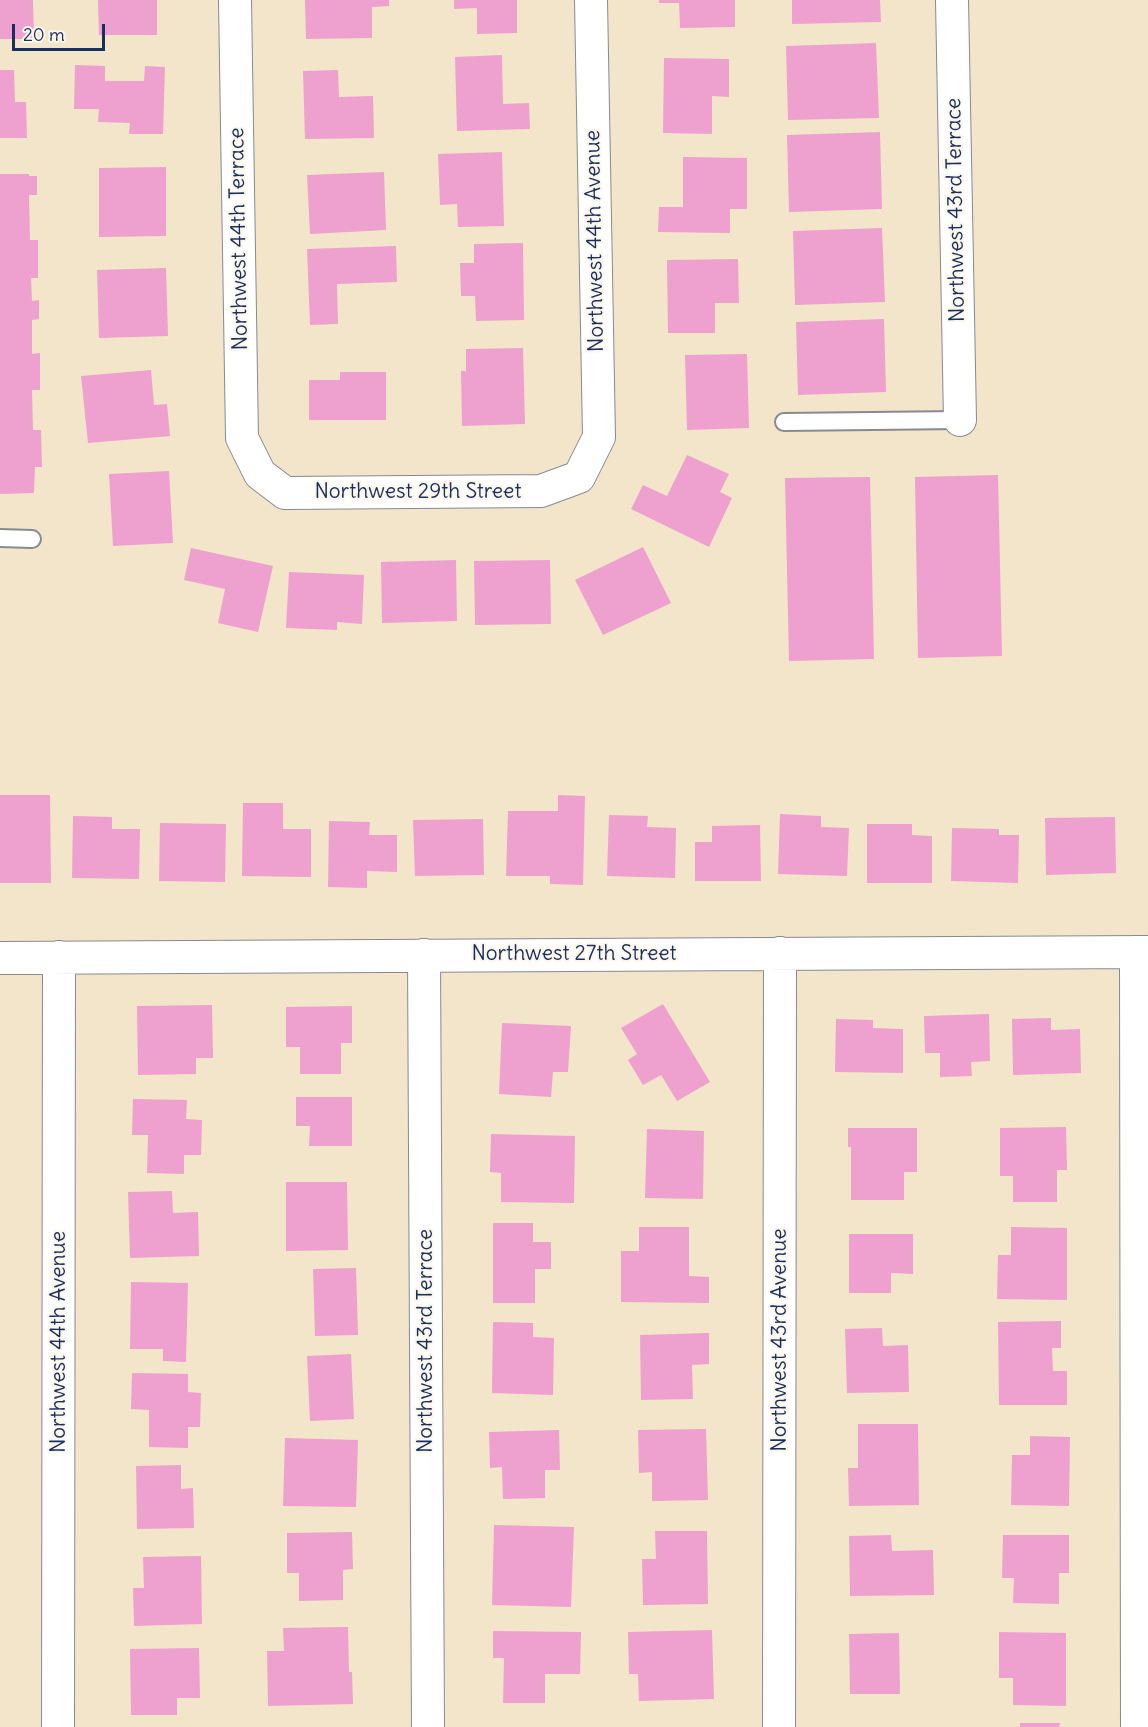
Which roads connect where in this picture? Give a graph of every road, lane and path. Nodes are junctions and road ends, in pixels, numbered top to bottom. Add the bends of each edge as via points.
1 (236, 0) edge
2 (591, 0) edge
3 (952, 0) edge
4 (960, 420) joint
5 (784, 422) dead end
6 (260, 474) joint
7 (579, 477) joint
8 (0, 538) edge
9 (32, 539) dead end
10 (1142, 952) edge
11 (780, 953) junction
12 (424, 955) junction
13 (59, 957) junction
14 (0, 958) edge
15 (58, 1727) edge
16 (428, 1727) edge
17 (779, 1727) edge
18 (1137, 1727) edge

1 - 6 street, Northwest 44th Terrace via 242,438
2 - 7 street, Northwest 44th Avenue via 599,437
3 - 4 street, Northwest 43rd Terrace
4 - 5 lane
6 - 7 street, Northwest 29th Street via 285,493 541,491
8 - 9 lane
10 - 11 street, Northwest 27th Street
10 - 18 street
11 - 12 street, Northwest 27th Street
11 - 17 street, Northwest 43rd Avenue
12 - 13 street, Northwest 27th Street
12 - 16 street, Northwest 43rd Terrace
13 - 14 street, Northwest 27th Street
13 - 15 street, Northwest 44th Avenue

